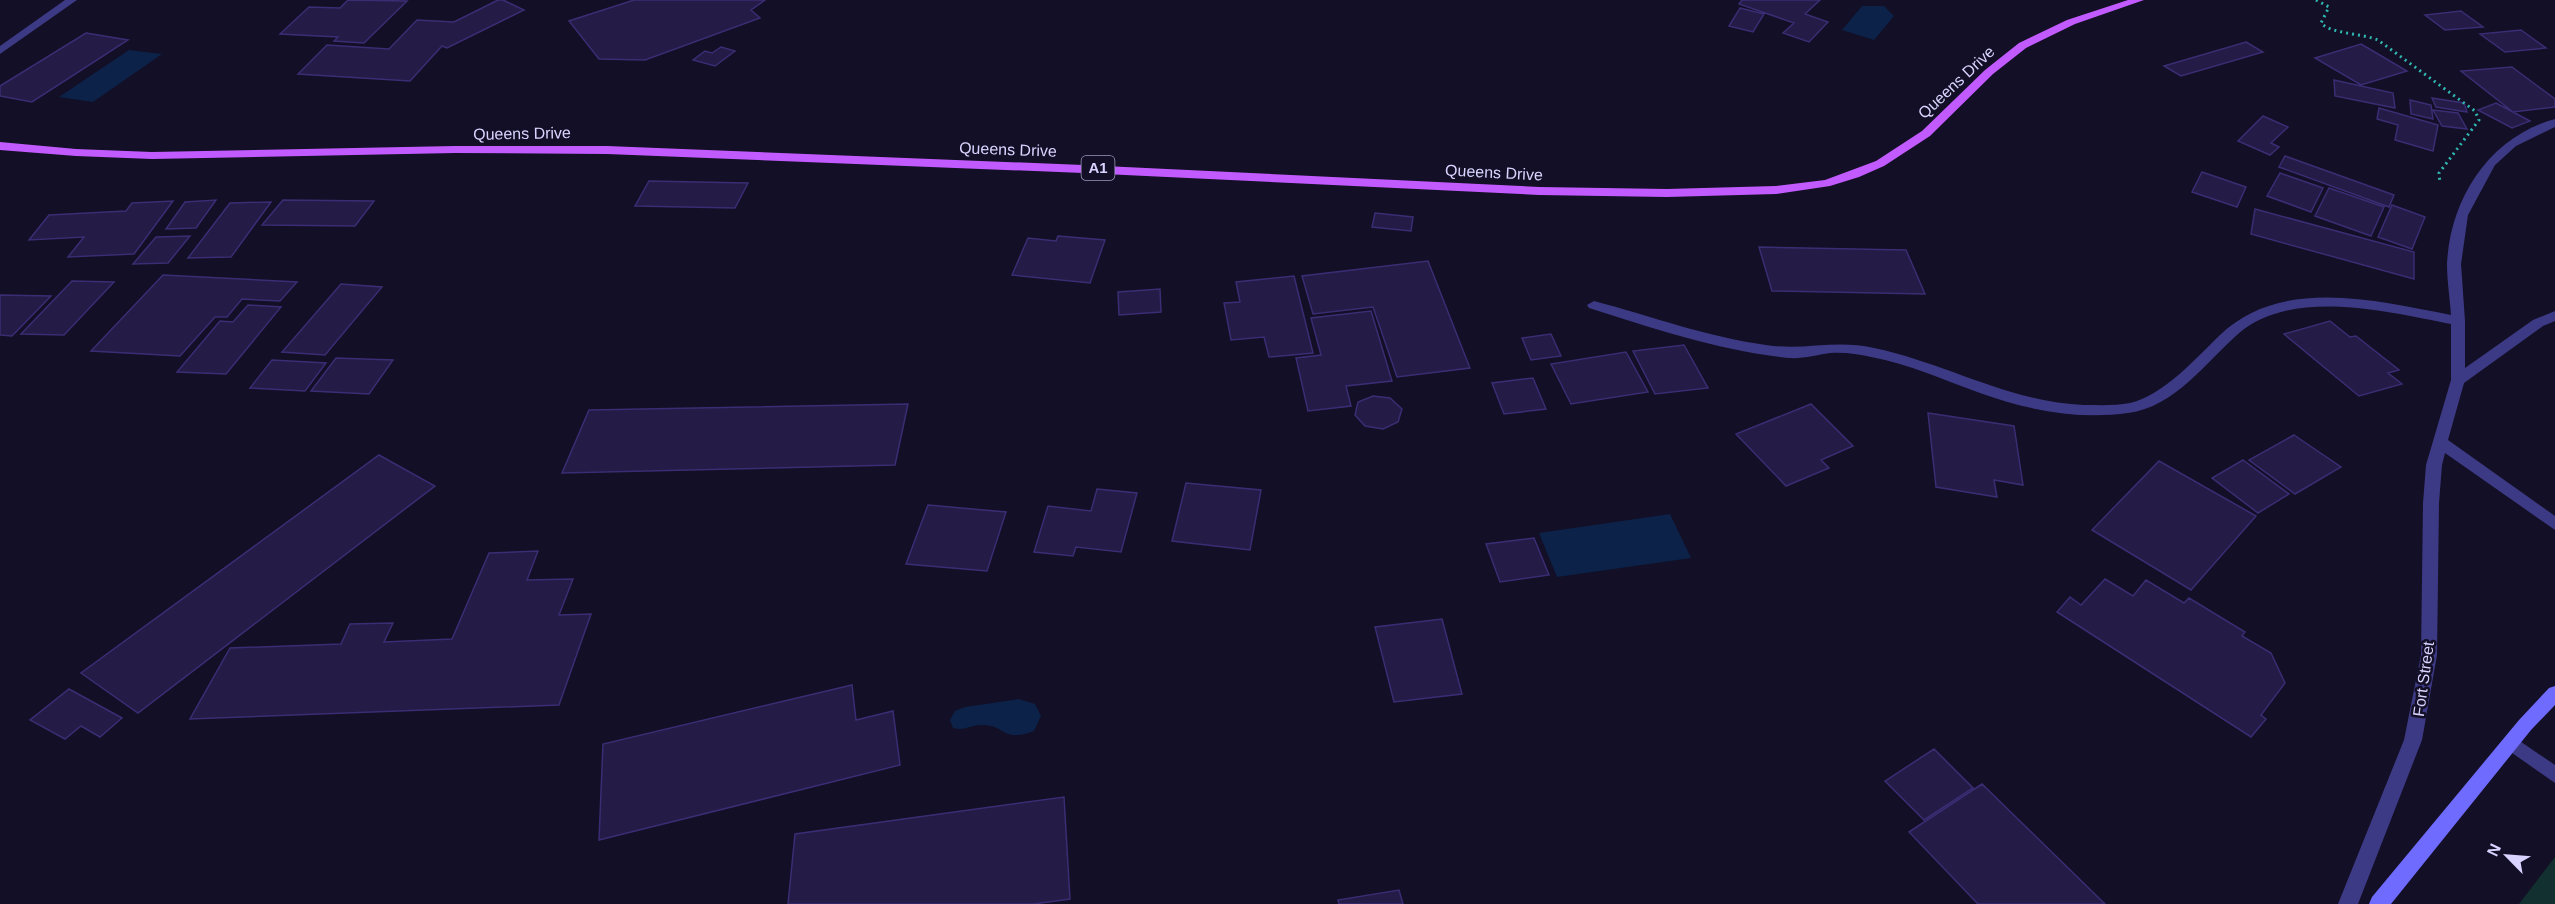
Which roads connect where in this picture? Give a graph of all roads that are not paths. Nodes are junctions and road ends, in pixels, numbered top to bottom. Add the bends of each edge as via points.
1 (72, 0) edge
2 (2139, 0) edge
3 (0, 51) edge
4 (2555, 123) edge
5 (0, 146) edge
6 (1594, 305) dead end
7 (2555, 316) edge
8 (2458, 321) junction
9 (2458, 380) junction
10 (2439, 441) junction
11 (2555, 524) edge
12 (2555, 693) edge
13 (2511, 743) junction
14 (2555, 775) edge
15 (2348, 904) edge
16 (2379, 904) edge

1 - 3 street
2 - 5 main road, Queens Drive / A1 via 2048,32 2013,52 1985,74 1935,126 1878,165 1843,179 1793,189 1678,193 1534,191 1079,167 599,150 511,148 141,157
4 - 8 street, Fort Street via 2512,143 2490,163 2462,215 2454,264
6 - 8 street via 1722,343 1793,354 1838,348 1874,353 1932,368 2015,399 2079,410 2133,408 2192,375 2236,328 2262,313 2296,305 2357,304
7 - 9 street via 2538,323
8 - 9 street, Fort Street
9 - 10 street, Fort Street
10 - 11 street
10 - 15 street, Fort Street via 2431,503 2429,655 2414,740
12 - 13 main road
13 - 14 street
13 - 16 main road

